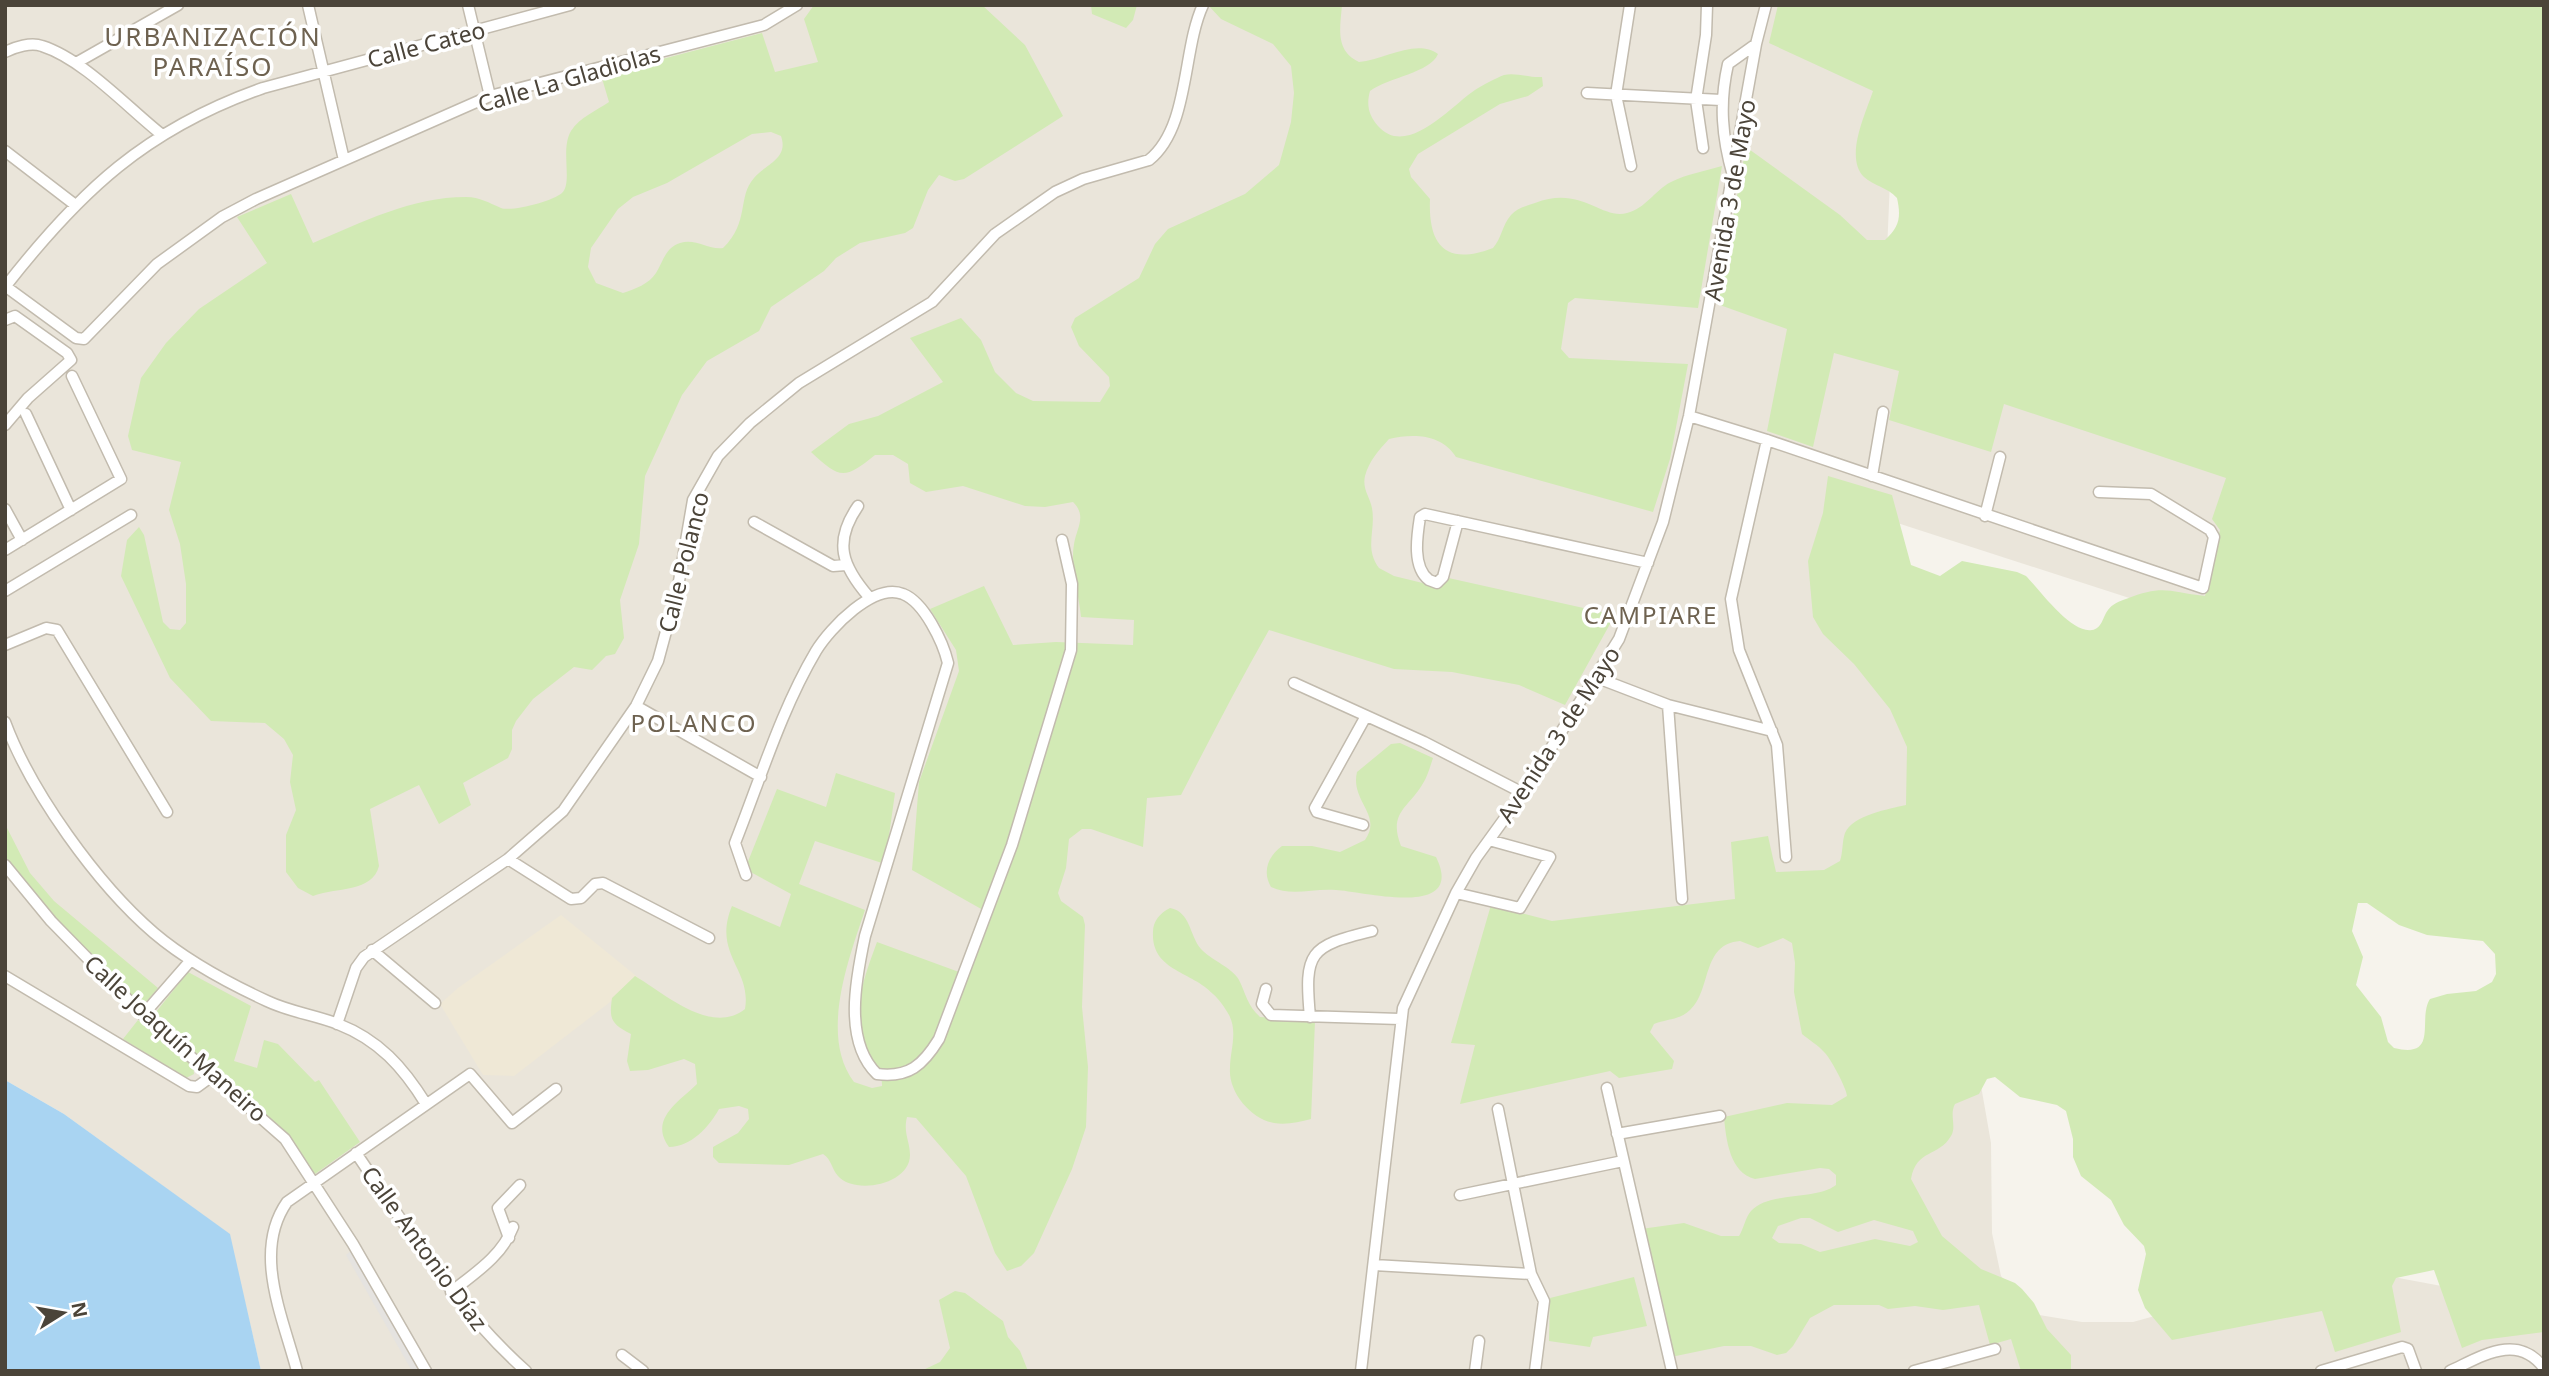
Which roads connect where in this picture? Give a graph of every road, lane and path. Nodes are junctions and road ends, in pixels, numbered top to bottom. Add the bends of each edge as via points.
1 (178, 5) edge
2 (308, 5) edge
3 (468, 5) edge
4 (570, 5) edge
5 (797, 5) edge
6 (1203, 5) edge
7 (1630, 5) edge
8 (1707, 5) edge
9 (1766, 5) edge
10 (475, 31) junction
11 (1756, 44) junction
12 (5, 52) edge
13 (76, 63) junction
14 (323, 71) junction
15 (1587, 93) dead end
16 (1616, 95) junction
17 (490, 96) junction
18 (1696, 100) junction
19 (1721, 100) junction
20 (161, 134) junction
21 (1703, 148) dead end
22 (5, 151) edge
23 (344, 160) junction
24 (1631, 166) dead end
25 (1734, 180) junction
26 (74, 204) junction
27 (5, 287) edge
28 (5, 320) edge
29 (72, 376) dead end
30 (1883, 412) dead end
31 (26, 414) dead end
32 (1689, 416) junction
33 (5, 425) edge
34 (1768, 440) junction
35 (2000, 457) dead end
36 (1872, 477) junction
37 (2099, 492) dead end
38 (858, 506) dead end
39 (5, 509) edge
40 (71, 510) junction
41 (131, 515) dead end
42 (1985, 516) junction
43 (1458, 521) junction
44 (754, 522) dead end
45 (22, 540) junction
46 (1062, 540) dead end
47 (5, 551) edge
48 (1648, 563) junction
49 (846, 565) junction
50 (5, 591) edge
51 (869, 597) junction
52 (5, 645) edge
53 (1595, 677) junction
54 (1294, 683) dead end
55 (636, 705) junction
56 (1668, 705) junction
57 (1366, 716) junction
58 (6, 725) edge
59 (1772, 731) junction
60 (761, 777) junction
61 (1523, 793) junction
62 (167, 812) dead end
63 (1363, 825) dead end
64 (1489, 840) junction
65 (1786, 857) dead end
66 (508, 859) junction
67 (5, 865) edge
68 (747, 875) dead end
69 (1456, 894) junction
70 (1682, 899) dead end
71 (1371, 931) dead end
72 (709, 938) dead end
73 (372, 950) junction
74 (191, 960) junction
75 (5, 976) edge
76 (1266, 989) dead end
77 (435, 1003) dead end
78 (143, 1016) junction
79 (1310, 1017) junction
80 (1400, 1019) junction
81 (338, 1024) junction
82 (212, 1076) junction
83 (1607, 1088) dead end
84 (556, 1089) dead end
85 (426, 1104) junction
86 (1497, 1109) dead end
87 (1720, 1116) dead end
88 (1617, 1134) junction
89 (356, 1153) junction
90 (1623, 1161) junction
91 (314, 1183) junction
92 (1514, 1184) junction
93 (520, 1185) dead end
94 (1460, 1195) dead end
95 (513, 1227) dead end
96 (509, 1238) junction
97 (1374, 1265) junction
98 (1531, 1273) junction
99 (451, 1292) junction
100 (1479, 1341) dead end
101 (1995, 1349) dead end
102 (622, 1355) dead end
103 (2544, 1368) edge
104 (297, 1371) edge
105 (426, 1371) edge
106 (526, 1371) edge
107 (643, 1371) edge
108 (1361, 1371) edge
109 (1475, 1371) edge
110 (1535, 1371) edge
111 (1672, 1371) edge
112 (1914, 1371) edge
113 (2320, 1371) edge
114 (2416, 1371) edge
115 (2450, 1371) edge

1 - 13 street
2 - 14 street
3 - 10 street
4 - 10 street, Calle Cateo
5 - 17 street, Calle La Gladiolas via 764,26
6 - 55 street, Calle Polanco via 1183,89 1157,154 1055,192 995,234 932,302 799,383 718,456 693,500 678,587 658,661
7 - 16 street
8 - 18 street
9 - 11 street, Avenida 3 de Mayo
10 - 14 street, Calle Cateo
10 - 17 street
11 - 19 street via 1728,64
11 - 25 street, Avenida 3 de Mayo
12 - 13 street via 34,44
13 - 20 street
14 - 20 street, Calle Cateo via 236,98
14 - 23 street
15 - 16 street
16 - 18 street
16 - 24 street
17 - 23 street, Calle La Gladiolas
18 - 19 street
18 - 21 street
19 - 25 street
20 - 26 street, Calle Cateo
22 - 26 street
23 - 27 street, Calle La Gladiolas via 222,217 157,264 84,339 76,338
25 - 32 street, Avenida 3 de Mayo
26 - 27 street, Calle Cateo
28 - 33 street via 15,316 71,360
29 - 40 street via 121,479
30 - 36 street
31 - 40 street
32 - 34 street
32 - 48 street, Avenida 3 de Mayo
34 - 36 street
34 - 59 street via 1731,599 1740,650
35 - 42 street
36 - 42 street
37 - 42 street via 2151,494 2210,530 2214,537 2203,588
38 - 49 street via 843,545
39 - 45 street
40 - 45 street
41 - 50 street
43 - 43 street via 1443,577 1437,583 1429,580 1420,569 1417,550 1420,517
43 - 48 street
44 - 49 street via 833,566
45 - 47 street
46 - 51 street via 1072,584 1072,650 1012,845 939,1039 914,1070 892,1076 877,1074 860,1050 856,1011 860,955 948,663 937,632 910,597 896,591
48 - 53 street, Avenida 3 de Mayo via 1619,639
49 - 51 street
51 - 60 street via 817,650 788,707
52 - 62 street via 46,628 57,630
53 - 56 street
53 - 61 street, Avenida 3 de Mayo
54 - 57 street
55 - 60 street
55 - 66 street, Calle Polanco via 556,819
56 - 59 street
56 - 70 street
57 - 61 street
57 - 63 street via 1315,808
58 - 74 street via 36,788 64,830 136,917
59 - 65 street via 1781,775
60 - 68 street via 735,843
61 - 64 street, Avenida 3 de Mayo
64 - 69 street, Avenida 3 de Mayo
64 - 69 street via 1550,857 1520,908
66 - 72 street via 571,899 581,898 594,884 603,883
66 - 73 street, Calle Polanco
67 - 78 street, Calle Joaquín Maneiro via 51,921
69 - 80 street, Avenida 3 de Mayo
71 - 79 street via 1332,940 1311,961 1307,982
73 - 77 street
73 - 81 street, Calle Polanco via 356,968
74 - 78 street
74 - 81 street via 281,1007
75 - 82 street via 188,1086 197,1087
76 - 79 street via 1262,1004 1271,1015
78 - 82 street, Calle Joaquín Maneiro
79 - 80 street
80 - 97 street, Avenida 3 de Mayo
81 - 85 street via 379,1045 409,1077
82 - 91 street, Calle Joaquín Maneiro via 285,1139
83 - 88 street
84 - 85 street via 512,1123 470,1074
85 - 89 street
86 - 92 street
87 - 88 street
88 - 90 street
89 - 91 street
89 - 99 street, Calle Antonio Díaz
90 - 92 street
90 - 111 street
91 - 104 street via 277,1215 270,1242 270,1268
91 - 105 street, Calle Joaquín Maneiro
92 - 94 street
92 - 98 street
93 - 96 street via 498,1208
95 - 96 street
96 - 99 street via 492,1259
97 - 98 street
97 - 108 street, Avenida 3 de Mayo
98 - 110 street via 1544,1301
99 - 106 street, Calle Antonio Díaz via 483,1331
100 - 109 street
101 - 112 street
102 - 107 street
103 - 115 street via 2535,1357 2512,1348 2490,1351
113 - 114 street via 2402,1347 2408,1349

